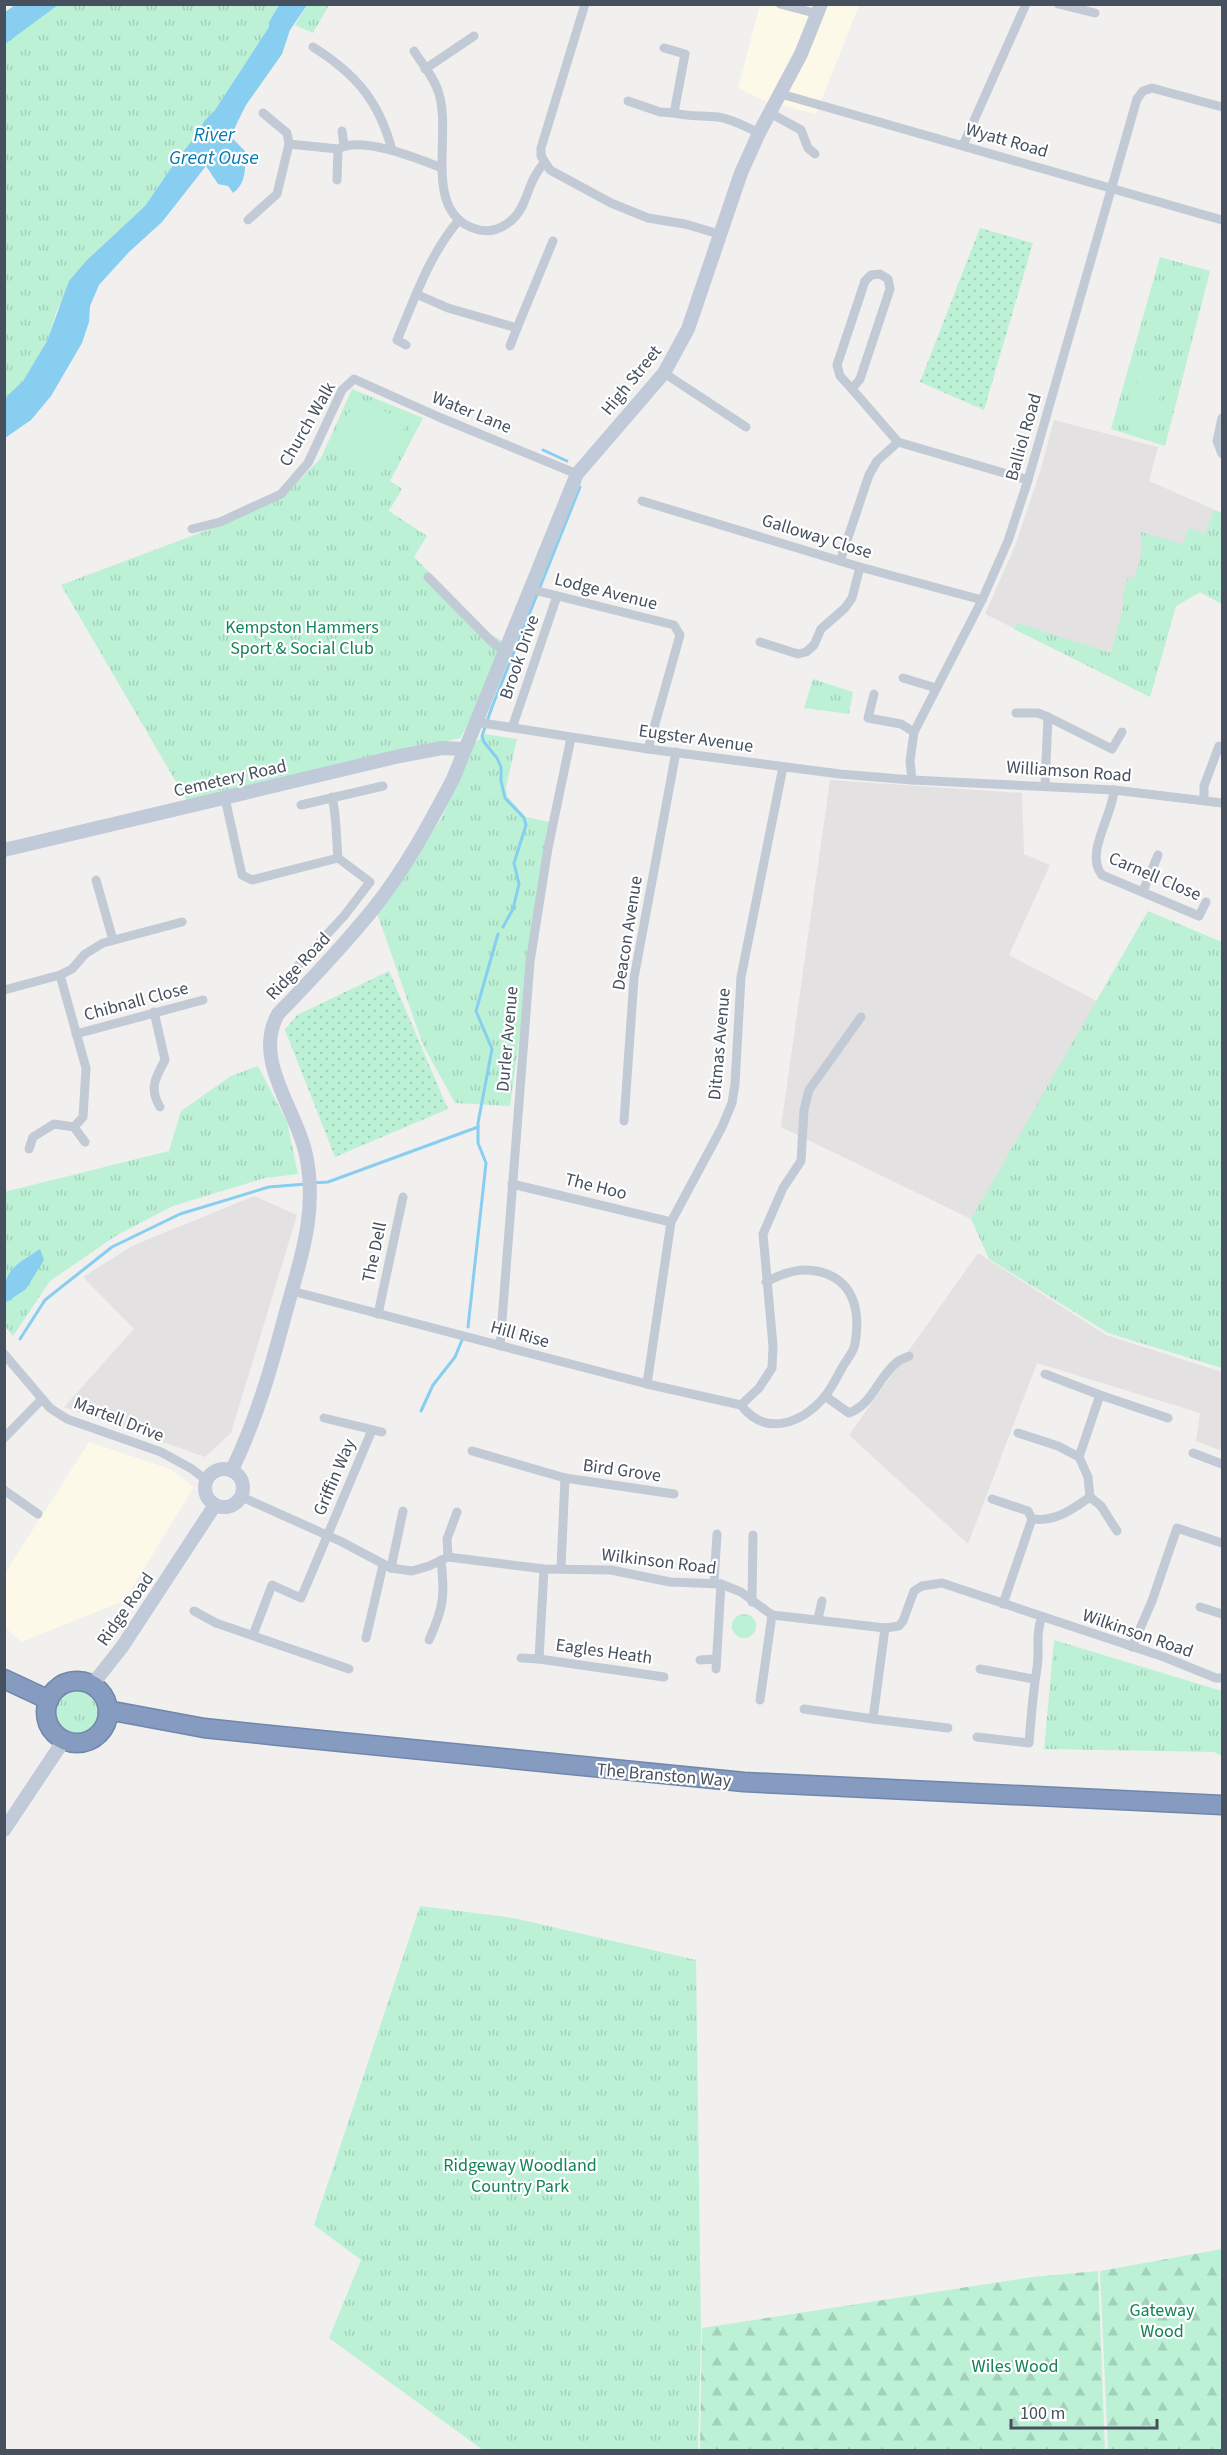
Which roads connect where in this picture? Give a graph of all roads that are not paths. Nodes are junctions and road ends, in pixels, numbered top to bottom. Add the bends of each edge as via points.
1 (585, 4) edge
2 (780, 4) edge
3 (1026, 4) edge
4 (1058, 4) edge
5 (1080, 7) edge
6 (820, 9) edge
7 (1095, 13) dead end
8 (474, 36) dead end
9 (313, 47) dead end
10 (664, 48) dead end
11 (414, 51) dead end
12 (425, 69) junction
13 (782, 94) junction
14 (628, 101) dead end
15 (1222, 107) edge
16 (262, 113) dead end
17 (770, 113) junction
18 (674, 114) junction
19 (342, 131) dead end
20 (759, 133) junction
21 (289, 144) junction
22 (963, 145) junction
23 (341, 147) junction
24 (392, 150) junction
25 (808, 152) dead end
26 (544, 163) junction
27 (442, 168) junction
28 (337, 180) dead end
29 (1111, 188) junction
30 (248, 220) dead end
31 (459, 220) junction
32 (1222, 220) edge
33 (719, 234) junction
34 (553, 241) dead end
35 (416, 294) junction
36 (517, 328) junction
37 (406, 345) dead end
38 (510, 346) dead end
39 (664, 373) junction
40 (354, 380) joint
41 (852, 389) junction
42 (733, 418) junction
43 (1222, 418) edge
44 (726, 427) dead end
45 (746, 427) dead end
46 (898, 442) junction
47 (1221, 451) edge
48 (578, 474) junction
49 (1028, 480) junction
50 (642, 501) dead end
51 (192, 529) dead end
52 (840, 561) junction
53 (860, 567) junction
54 (428, 577) dead end
55 (536, 590) junction
56 (557, 596) junction
57 (982, 600) junction
58 (760, 642) dead end
59 (506, 648) junction
60 (903, 678) dead end
61 (936, 688) junction
62 (874, 694) dead end
63 (1016, 713) dead end
64 (1048, 717) junction
65 (483, 724) junction
66 (512, 728) junction
67 (914, 732) junction
68 (1122, 732) dead end
69 (571, 738) junction
70 (467, 743) junction
71 (1219, 746) dead end
72 (648, 749) junction
73 (676, 752) junction
74 (783, 767) junction
75 (912, 780) junction
76 (1045, 785) junction
77 (383, 786) dead end
78 (1114, 790) junction
79 (332, 797) junction
80 (225, 798) junction
81 (1204, 799) junction
82 (1222, 803) edge
83 (301, 805) dead end
84 (4, 850) edge
85 (1158, 855) dead end
86 (338, 858) junction
87 (96, 880) dead end
88 (1143, 891) junction
89 (1206, 902) dead end
90 (182, 922) dead end
91 (113, 940) junction
92 (60, 975) junction
93 (283, 982) dead end
94 (4, 990) edge
95 (203, 1000) dead end
96 (154, 1012) junction
97 (861, 1017) dead end
98 (76, 1034) junction
99 (160, 1107) dead end
100 (624, 1121) dead end
101 (75, 1127) junction
102 (85, 1142) dead end
103 (29, 1149) dead end
104 (512, 1184) junction
105 (403, 1197) dead end
106 (671, 1221) junction
107 (766, 1282) junction
108 (292, 1292) junction
109 (378, 1314) junction
110 (500, 1346) junction
111 (4, 1354) edge
112 (909, 1356) dead end
113 (1045, 1374) dead end
114 (647, 1384) junction
115 (1100, 1395) junction
116 (825, 1396) junction
117 (42, 1399) junction
118 (741, 1405) junction
119 (324, 1418) dead end
120 (1168, 1418) dead end
121 (372, 1430) junction
122 (382, 1432) dead end
123 (1018, 1433) dead end
124 (4, 1438) edge
125 (472, 1451) dead end
126 (1193, 1453) dead end
127 (1079, 1456) junction
128 (1222, 1464) edge
129 (232, 1470) junction
130 (565, 1479) junction
131 (206, 1480) junction
132 (4, 1490) edge
133 (674, 1494) dead end
134 (242, 1497) junction
135 (1090, 1497) junction
136 (992, 1499) dead end
137 (215, 1505) junction
138 (403, 1511) dead end
139 (457, 1512) dead end
140 (38, 1514) dead end
141 (1032, 1519) junction
142 (1117, 1531) dead end
143 (717, 1534) dead end
144 (753, 1535) dead end
145 (328, 1536) junction
146 (1222, 1543) edge
147 (445, 1558) junction
148 (387, 1566) junction
149 (561, 1568) junction
150 (544, 1569) junction
151 (718, 1584) junction
152 (822, 1601) dead end
153 (752, 1602) junction
154 (1003, 1604) junction
155 (1200, 1607) dead end
156 (194, 1611) dead end
157 (1222, 1614) edge
158 (772, 1615) junction
159 (1042, 1617) junction
160 (818, 1619) junction
161 (885, 1628) junction
162 (253, 1635) junction
163 (366, 1638) dead end
164 (429, 1640) dead end
165 (1132, 1647) junction
166 (521, 1658) dead end
167 (539, 1659) junction
168 (700, 1660) dead end
169 (350, 1669) dead end
170 (980, 1669) dead end
171 (664, 1677) dead end
172 (1222, 1678) edge
173 (4, 1679) edge
174 (1033, 1679) junction
175 (92, 1685) junction
176 (760, 1700) dead end
177 (49, 1701) junction
178 (804, 1709) dead end
179 (108, 1713) junction
180 (873, 1719) junction
181 (948, 1728) dead end
182 (977, 1737) dead end
183 (64, 1740) junction
184 (1222, 1805) edge
185 (4, 1830) edge

1 - 26 street via 541,148
2 - 6 street
3 - 22 street
4 - 5 street
5 - 7 street
6 - 13 main road, High Street
8 - 12 street
9 - 24 street via 336,61 369,96 386,128
10 - 18 street via 685,54
11 - 12 street
12 - 27 street via 439,93 443,112
13 - 17 main road, High Street
13 - 22 street, Wyatt Road
14 - 18 street
15 - 29 street, Balliol Road via 1162,90 1143,91 1137,99
16 - 21 street via 287,133
17 - 20 main road, High Street
17 - 25 street via 801,130
18 - 20 street via 735,121
19 - 23 street
20 - 33 main road, High Street
21 - 23 street
21 - 30 street via 277,194
22 - 29 street, Wyatt Road
23 - 24 street
23 - 28 street
24 - 27 street
26 - 31 street via 535,173 523,204 506,225 483,231
26 - 33 street via 574,184 648,218
27 - 31 street via 445,200
29 - 32 street, Wyatt Road
29 - 49 street, Balliol Road
31 - 35 street via 435,251
33 - 39 main road, High Street via 688,330
34 - 36 street
35 - 36 street via 448,308
35 - 37 street via 398,340
36 - 38 street
39 - 42 street
39 - 48 main road, High Street
40 - 48 street, Water Lane
40 - 51 street, Church Walk via 342,390 308,463 281,494 220,522
41 - 41 street via 840,376 837,364 865,281 880,274 888,279 890,290 860,379
41 - 46 street
42 - 44 street
42 - 45 street
43 - 47 street via 1216,441
46 - 49 street
46 - 52 street via 869,475
48 - 55 main road, High Street
49 - 57 street, Balliol Road via 1008,541
50 - 52 street, Galloway Close
52 - 53 street, Galloway Close
53 - 57 street, Galloway Close
53 - 58 street via 852,598 821,629 806,652 798,654
54 - 59 street via 489,639
55 - 56 street, Lodge Avenue
55 - 59 main road, High Street
56 - 66 street, Brook Drive
56 - 72 street, Lodge Avenue via 674,625 680,635
57 - 61 street, Balliol Road
59 - 65 main road, High Street
60 - 61 street
61 - 67 street, Balliol Road
62 - 67 street via 868,718 901,724
63 - 64 street
64 - 68 street via 1112,749
64 - 76 street
65 - 66 street, Eugster Avenue
65 - 70 main road, High Street
66 - 69 street, Eugster Avenue
67 - 75 street, Balliol Road
69 - 72 street, Eugster Avenue
69 - 104 street, Durler Avenue via 530,962
70 - 80 main road, Cemetery Road
70 - 108 main road, Ridge Road via 436,812 385,892 272,1025 268,1044 272,1064 306,1153 310,1185 309,1226
71 - 81 street via 1204,786
72 - 73 street, Eugster Avenue
73 - 74 street, Eugster Avenue
73 - 100 street, Deacon Avenue via 634,978
74 - 75 street, Eugster Avenue
74 - 106 street, Ditmas Avenue via 741,977 732,1103
75 - 76 street, Williamson Road
76 - 78 street, Williamson Road
77 - 79 street
78 - 81 street, Williamson Road
78 - 88 street, Carnell Close via 1114,801 1096,850 1097,869 1102,875
79 - 83 street
79 - 86 street
80 - 84 main road, Cemetery Road
80 - 86 street via 242,875 252,880
81 - 82 street, Williamson Road
85 - 88 street
86 - 93 street via 370,882
87 - 91 street
88 - 89 street, Carnell Close via 1199,916
90 - 91 street
91 - 92 street via 93,947 72,969
92 - 94 street
92 - 98 street
95 - 96 street, Chibnall Close
96 - 98 street, Chibnall Close
96 - 99 street via 165,1060 153,1082 154,1097
97 - 107 street via 809,1090 801,1161 783,1188 763,1234
98 - 101 street via 86,1068 83,1117
101 - 102 street
101 - 103 street via 54,1124 33,1137
104 - 106 street, The Hoo
104 - 110 street, Durler Avenue
105 - 109 street, The Dell
106 - 114 street, Ditmas Avenue
107 - 116 street via 800,1269 837,1278 852,1294 855,1346
107 - 118 street via 772,1368
108 - 109 street, Hill Rise
108 - 129 main road, Ridge Road via 266,1386
109 - 110 street, Hill Rise
110 - 114 street, Hill Rise
111 - 117 street, Martell Drive
112 - 116 street via 896,1363 859,1409 849,1413
113 - 115 street
114 - 118 street, Hill Rise
115 - 120 street
115 - 127 street
116 - 118 street via 798,1419 783,1424 767,1425 749,1415
117 - 124 street
117 - 131 street, Martell Drive via 67,1419 161,1452
119 - 121 street, Griffin Way
121 - 122 street, Griffin Way
121 - 145 street, Griffin Way
123 - 127 street
125 - 130 street, Bird Grove
126 - 128 street
127 - 135 street via 1088,1477
129 - 131 main road via 215,1470
129 - 134 main road via 242,1479
130 - 133 street, Bird Grove
130 - 149 street, Bird Grove
131 - 137 main road via 205,1492
132 - 140 street
134 - 137 main road via 230,1506
134 - 145 street, Wilkinson Road
135 - 141 street via 1065,1515 1046,1521
135 - 142 street via 1101,1506
136 - 141 street via 1028,1511
137 - 175 main road, Ridge Road via 122,1647
138 - 148 street
139 - 147 street
141 - 154 street
143 - 151 street
144 - 153 street
145 - 148 street, Wilkinson Road
145 - 162 street, Griffin Way via 301,1598 272,1585
146 - 165 street via 1177,1528
147 - 148 street, Wilkinson Road via 412,1571
147 - 150 street, Wilkinson Road
147 - 164 street via 445,1593
148 - 163 street
149 - 150 street, Wilkinson Road
149 - 151 street, Wilkinson Road via 611,1570 670,1582
150 - 167 street, Eagles Heath
151 - 153 street, Wilkinson Road via 741,1592
151 - 168 street via 716,1664
152 - 160 street
153 - 158 street, Wilkinson Road
154 - 159 street, Wilkinson Road
154 - 161 street, Wilkinson Road via 942,1583 927,1584 914,1591 899,1626
155 - 157 street
156 - 162 street
158 - 160 street, Wilkinson Road
158 - 176 street
159 - 165 street, Wilkinson Road
159 - 174 street
160 - 161 street, Wilkinson Road
161 - 180 street
162 - 169 street
165 - 172 street, Wilkinson Road
166 - 167 street, Eagles Heath
167 - 171 street, Eagles Heath
170 - 174 street
173 - 177 highway
174 - 182 street via 1029,1743
175 - 177 highway via 66,1683
175 - 179 highway via 104,1696
177 - 183 highway via 48,1722
178 - 180 street
179 - 183 highway via 96,1737 82,1743
179 - 184 highway, The Branston Way via 204,1728 744,1782
180 - 181 street
183 - 185 main road

